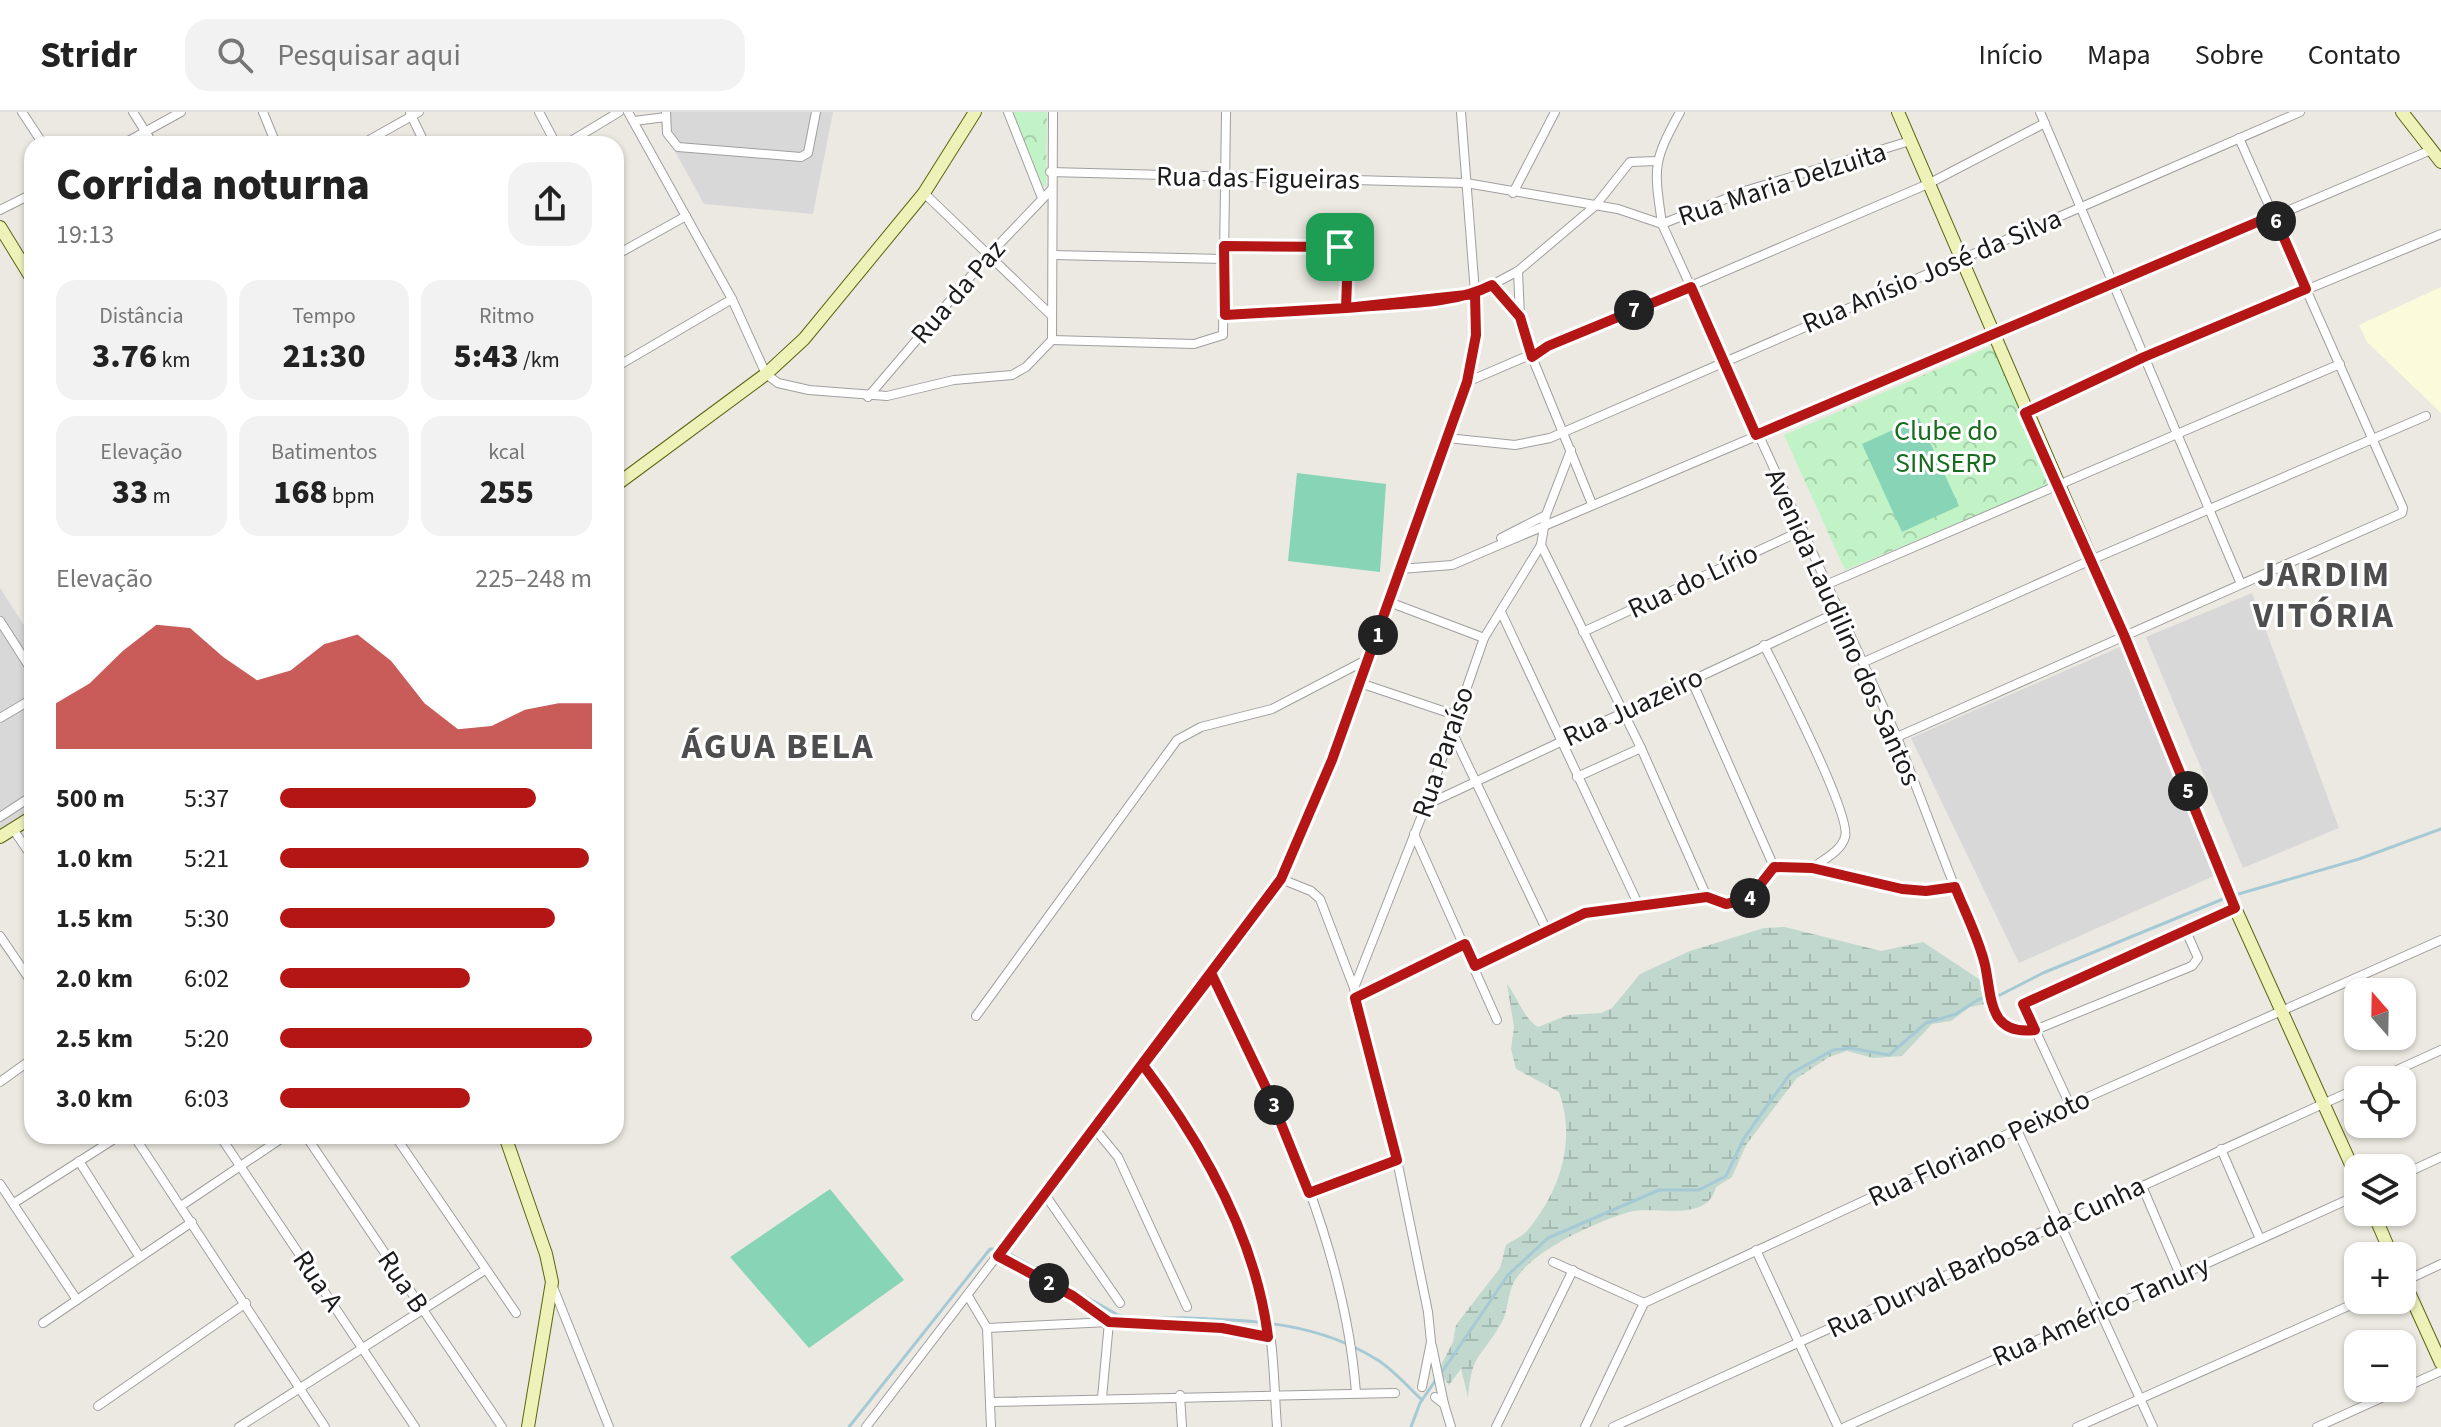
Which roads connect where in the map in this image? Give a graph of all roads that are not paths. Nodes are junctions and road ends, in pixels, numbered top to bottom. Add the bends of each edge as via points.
1 (22, 112) edge
2 (133, 112) edge
3 (181, 112) edge
4 (263, 112) edge
5 (539, 112) edge
6 (619, 112) edge
7 (628, 112) edge
8 (816, 112) edge
9 (975, 112) edge
10 (1008, 112) edge
11 (1053, 112) edge
12 (1226, 112) edge
13 (1461, 112) edge
14 (1555, 112) edge
15 (1680, 112) edge
16 (1899, 112) edge
17 (2040, 112) edge
18 (2300, 112) edge
19 (2402, 112) edge
20 (414, 113) edge
21 (666, 114) edge
22 (634, 121) junction
23 (2045, 123) junction
24 (145, 131) junction
25 (38, 136) edge
26 (137, 136) edge
27 (148, 136) edge
28 (273, 136) edge
29 (375, 136) edge
30 (422, 136) edge
31 (552, 136) edge
32 (579, 136) edge
33 (2239, 138) junction
34 (1910, 141) junction
35 (2431, 150) junction
36 (1657, 161) junction
37 (2441, 162) edge
38 (1050, 172) junction
39 (1224, 177) junction
40 (1466, 183) junction
41 (1928, 184) junction
42 (1051, 190) junction
43 (924, 193) junction
44 (1513, 193) junction
45 (24, 198) edge
46 (1042, 198) junction
47 (1595, 206) junction
48 (2080, 206) junction
49 (0, 210) edge
50 (2274, 215) junction
51 (686, 216) junction
52 (1662, 224) junction
53 (0, 227) edge
54 (2441, 234) edge
55 (1224, 246) junction
56 (624, 251) edge
57 (1053, 255) junction
58 (988, 256) junction
59 (1961, 257) junction
60 (1224, 259) junction
61 (24, 266) edge
62 (1518, 271) junction
63 (2113, 284) junction
64 (1492, 285) junction
65 (1691, 287) junction
66 (2306, 289) junction
67 (1475, 294) junction
68 (732, 299) junction
69 (1346, 308) junction
70 (1051, 315) junction
71 (1225, 315) junction
72 (1520, 317) junction
73 (1994, 335) junction
74 (1052, 340) junction
75 (1532, 357) junction
76 (2144, 357) junction
77 (1723, 361) junction
78 (624, 362) edge
79 (2340, 364) junction
80 (766, 374) junction
81 (1467, 382) junction
82 (868, 397) junction
83 (2025, 413) junction
84 (2426, 416) dead end
85 (1564, 432) junction
86 (2177, 433) junction
87 (1756, 435) junction
88 (1447, 438) junction
89 (2375, 439) junction
90 (1571, 450) junction
91 (624, 479) edge
92 (2058, 486) junction
93 (1592, 504) junction
94 (2210, 510) junction
95 (1545, 520) junction
96 (1803, 530) junction
97 (1541, 545) junction
98 (2091, 560) junction
99 (1400, 569) junction
100 (1828, 584) junction
101 (2241, 584) junction
102 (1389, 602) junction
103 (1840, 611) junction
104 (1502, 614) junction
105 (0, 621) edge
106 (1583, 632) junction
107 (2124, 635) junction
108 (1484, 638) junction
109 (1764, 645) junction
110 (24, 658) edge
111 (1370, 658) junction
112 (1864, 662) junction
113 (1691, 679) junction
114 (1360, 683) junction
115 (24, 704) edge
116 (1623, 712) junction
117 (1455, 715) junction
118 (0, 718) edge
119 (1451, 731) junction
120 (1897, 737) junction
121 (1560, 741) junction
122 (1641, 748) junction
123 (1577, 777) junction
124 (1475, 783) junction
125 (24, 801) edge
126 (1426, 805) junction
127 (0, 817) edge
128 (24, 822) edge
129 (13, 829) junction
130 (1414, 834) junction
131 (0, 837) edge
132 (24, 845) edge
133 (1774, 867) junction
134 (1812, 868) junction
135 (1281, 879) junction
136 (1955, 887) junction
137 (1707, 897) junction
138 (1639, 906) junction
139 (2234, 906) junction
140 (1547, 931) junction
141 (2186, 931) junction
142 (0, 936) edge
143 (2441, 940) edge
144 (1465, 944) junction
145 (10, 950) junction
146 (0, 957) edge
147 (1475, 966) junction
148 (24, 971) edge
149 (1212, 975) junction
150 (1354, 993) junction
151 (2280, 1010) junction
152 (976, 1016) dead end
153 (1497, 1020) dead end
154 (2035, 1030) junction
155 (2441, 1050) edge
156 (24, 1065) edge
157 (1143, 1065) junction
158 (2406, 1066) edge
159 (0, 1082) edge
160 (2344, 1094) edge
161 (2323, 1104) junction
162 (2070, 1105) junction
163 (1095, 1129) junction
164 (2018, 1132) junction
165 (106, 1144) edge
166 (139, 1144) edge
167 (226, 1144) edge
168 (273, 1144) edge
169 (311, 1144) edge
170 (400, 1144) edge
171 (508, 1144) edge
172 (2221, 1149) junction
173 (2346, 1154) edge
174 (2441, 1157) edge
175 (1397, 1160) junction
176 (79, 1161) junction
177 (241, 1165) junction
178 (2416, 1169) edge
179 (0, 1184) edge
180 (2142, 1186) junction
181 (1309, 1193) junction
182 (1046, 1196) junction
183 (2344, 1201) edge
184 (14, 1203) junction
185 (181, 1206) junction
186 (192, 1222) junction
187 (2061, 1223) junction
188 (2260, 1239) junction
189 (1756, 1250) junction
190 (139, 1256) junction
191 (998, 1256) junction
192 (1553, 1262) dead end
193 (2441, 1264) edge
194 (485, 1270) junction
195 (1573, 1270) junction
196 (2180, 1275) junction
197 (2416, 1275) edge
198 (552, 1282) junction
199 (968, 1296) junction
200 (77, 1300) junction
201 (246, 1303) junction
202 (1120, 1303) dead end
203 (1644, 1303) junction
204 (1187, 1307) dead end
205 (2344, 1308) edge
206 (2416, 1308) edge
207 (422, 1311) junction
208 (2101, 1311) junction
209 (516, 1313) dead end
210 (1109, 1322) junction
211 (43, 1323) dead end
212 (987, 1328) junction
213 (1267, 1333) junction
214 (1431, 1342) junction
215 (1799, 1343) junction
216 (364, 1349) junction
217 (2441, 1363) edge
218 (2441, 1371) edge
219 (1422, 1387) dead end
220 (300, 1390) junction
221 (1356, 1393) junction
222 (1395, 1393) dead end
223 (1180, 1395) junction
224 (1275, 1397) junction
225 (1435, 1397) dead end
226 (1102, 1398) junction
227 (2139, 1398) junction
228 (992, 1402) junction
229 (1444, 1404) junction
230 (98, 1406) dead end
231 (239, 1427) edge
232 (325, 1427) edge
233 (415, 1427) edge
234 (502, 1427) edge
235 (528, 1427) edge
236 (609, 1427) edge
237 (866, 1427) edge
238 (991, 1427) edge
239 (1182, 1427) edge
240 (1277, 1427) edge
241 (1451, 1427) edge
242 (1496, 1427) edge
243 (1585, 1427) edge
244 (1613, 1427) edge
245 (1838, 1427) edge
246 (1845, 1427) edge
247 (2077, 1427) edge
248 (2153, 1427) edge
249 (2317, 1427) edge

1 - 25 street
2 - 24 street
3 - 24 street
4 - 28 street
5 - 31 street
6 - 32 street
7 - 22 street
8 - 21 street via 808,153 801,157 678,147 667,133
9 - 43 street
10 - 46 street
11 - 38 street
12 - 39 street
13 - 40 street
14 - 44 street
15 - 36 street, Avenida Laudilino dos Santos
16 - 34 street
17 - 23 street
18 - 33 street, Rua Anísio José da Silva
19 - 35 street
20 - 29 street
20 - 30 street
21 - 22 street
22 - 51 street
23 - 41 street
23 - 48 street
24 - 26 street
24 - 27 street
33 - 48 street, Rua Anísio José da Silva
33 - 50 street
34 - 41 street
34 - 52 street, Rua Maria Delzuita via 1748,190
35 - 37 street
35 - 50 street
36 - 47 street via 1630,162
36 - 52 street, Avenida Laudilino dos Santos
38 - 39 street, Rua das Figueiras
38 - 42 street
39 - 40 street, Rua das Figueiras
39 - 55 street
40 - 44 street, Rua Maria Delzuita
40 - 67 street
41 - 59 street
41 - 65 street
42 - 46 street, Rua da Paz
42 - 57 street
43 - 58 street
43 - 80 street via 804,339
44 - 47 street, Rua Maria Delzuita
45 - 49 street
46 - 58 street, Rua da Paz
47 - 52 street, Rua Maria Delzuita
47 - 62 street
48 - 59 street, Rua Anísio José da Silva
48 - 63 street
50 - 63 street
50 - 66 street
51 - 56 street
51 - 68 street
52 - 65 street, Avenida Laudilino dos Santos
53 - 61 street
54 - 66 street
55 - 60 street
55 - 69 street via 1343,248 1348,254
57 - 60 street
57 - 70 street
58 - 70 street
58 - 82 street, Rua da Paz
59 - 73 street
59 - 77 street, Rua Anísio José da Silva
60 - 71 street
62 - 64 street
62 - 72 street
63 - 73 street
63 - 76 street
64 - 67 street
64 - 72 street
65 - 75 street
65 - 77 street, Avenida Laudilino dos Santos
66 - 76 street
66 - 79 street
67 - 69 street
67 - 81 street via 1476,335
68 - 78 street
68 - 80 street
69 - 71 street
70 - 74 street
71 - 74 street via 1223,335 1194,344
72 - 75 street
73 - 83 street
73 - 87 street
74 - 82 street via 1012,375
75 - 81 street
75 - 85 street
76 - 83 street
76 - 86 street
77 - 85 street, Rua Anísio José da Silva
77 - 87 street, Avenida Laudilino dos Santos
79 - 86 street
79 - 89 street
80 - 82 street via 788,387
80 - 91 street
81 - 88 street
83 - 92 street
84 - 89 street
85 - 88 street, Rua Anísio José da Silva via 1515,445
85 - 90 street
86 - 92 street
86 - 94 street
87 - 93 street
87 - 96 street, Avenida Laudilino dos Santos
88 - 99 street
89 - 94 street
89 - 101 street via 2403,508 2396,517
90 - 93 street
90 - 95 street, Rua Paraíso
92 - 98 street
92 - 100 street
93 - 95 street
94 - 98 street
94 - 101 street
95 - 97 street, Rua Paraíso
95 - 99 street via 1447,567
96 - 100 street, Avenida Laudilino dos Santos
96 - 106 street, Rua do Lírio
97 - 104 street, Rua Paraíso
97 - 106 street
98 - 107 street
98 - 112 street
99 - 102 street
100 - 103 street, Avenida Laudilino dos Santos
101 - 107 street
102 - 108 street
102 - 111 street
103 - 109 street, Rua Juazeiro
103 - 112 street, Avenida Laudilino dos Santos
104 - 108 street, Rua Paraíso
104 - 121 street
105 - 110 street
106 - 116 street
107 - 120 street
107 - 139 street
108 - 117 street, Rua Paraíso
109 - 113 street, Rua Juazeiro
109 - 134 street via 1847,831 1842,845
111 - 114 street
111 - 152 street via 1272,709 1201,727 1177,740
112 - 120 street, Avenida Laudilino dos Santos
113 - 116 street, Rua Juazeiro
113 - 133 street
114 - 117 street
114 - 135 street
115 - 118 street
116 - 121 street, Rua Juazeiro
116 - 122 street
117 - 119 street, Rua Paraíso
119 - 124 street
119 - 126 street, Rua Paraíso
120 - 136 street, Avenida Laudilino dos Santos
121 - 123 street
121 - 124 street, Rua Juazeiro
122 - 123 street
122 - 137 street
123 - 138 street
124 - 126 street, Rua Juazeiro
124 - 140 street
125 - 127 street
126 - 130 street, Rua Paraíso
128 - 129 street
129 - 131 street
129 - 132 street
130 - 144 street
130 - 150 street, Rua Paraíso
133 - 134 street
133 - 137 street via 1749,899 1726,904
134 - 136 street via 1902,889
135 - 149 street
135 - 150 street via 1320,899
136 - 154 street, Avenida Laudilino dos Santos via 1985,966 1992,1009 2022,1032
137 - 138 street
138 - 140 street via 1585,913
139 - 141 street
139 - 151 street
140 - 147 street
141 - 154 street via 2023,1004
141 - 154 street via 2198,958 2192,966
142 - 145 street
143 - 151 street, Rua Floriano Peixoto
144 - 147 street
144 - 150 street
145 - 146 street
145 - 148 street
147 - 153 street
149 - 157 street
149 - 181 street via 1249,1048
150 - 175 street
151 - 161 street
151 - 162 street, Rua Floriano Peixoto
154 - 162 street
155 - 158 street
156 - 159 street
157 - 163 street
157 - 213 street via 1186,1129 1242,1237 1266,1309
160 - 161 street, Rua Durval Barbosa da Cunha
161 - 172 street, Rua Durval Barbosa da Cunha
161 - 173 street
162 - 164 street, Rua Floriano Peixoto
163 - 182 street
163 - 204 street via 1118,1157
164 - 187 street
164 - 189 street, Rua Floriano Peixoto
165 - 176 street
166 - 185 street
167 - 177 street, Rua A
168 - 177 street
169 - 207 street, Rua B
170 - 194 street
171 - 198 street
172 - 180 street, Rua Durval Barbosa da Cunha
172 - 188 street
174 - 178 street
175 - 181 street
175 - 214 street
176 - 184 street
176 - 190 street
177 - 185 street
177 - 216 street, Rua A
179 - 184 street
180 - 187 street, Rua Durval Barbosa da Cunha
180 - 196 street
181 - 221 street via 1350,1338
182 - 191 street
182 - 202 street
183 - 188 street, Rua Américo Tanury
184 - 200 street
185 - 186 street
186 - 190 street
186 - 201 street
187 - 208 street
187 - 215 street, Rua Durval Barbosa da Cunha
188 - 196 street, Rua Américo Tanury
189 - 203 street, Rua Floriano Peixoto
189 - 215 street
190 - 200 street
191 - 199 street
191 - 210 street
192 - 195 street
193 - 197 street
194 - 207 street
194 - 209 street
195 - 203 street
195 - 242 street
196 - 208 street, Rua Américo Tanury
198 - 235 street
198 - 236 street
199 - 212 street
199 - 237 street
200 - 211 street
201 - 220 street
201 - 230 street
203 - 243 street
205 - 227 street
206 - 217 street
207 - 216 street
207 - 234 street, Rua B
208 - 227 street
208 - 246 street, Rua Américo Tanury
210 - 212 street
210 - 213 street
210 - 226 street
212 - 228 street
213 - 224 street
214 - 219 street
214 - 229 street
215 - 244 street, Rua Durval Barbosa da Cunha
215 - 245 street
216 - 220 street
216 - 233 street, Rua A
218 - 249 street
220 - 231 street
220 - 232 street
221 - 222 street
221 - 224 street
223 - 224 street
223 - 226 street
223 - 239 street
224 - 240 street
225 - 229 street
226 - 228 street
227 - 247 street
227 - 248 street
228 - 238 street
229 - 241 street

